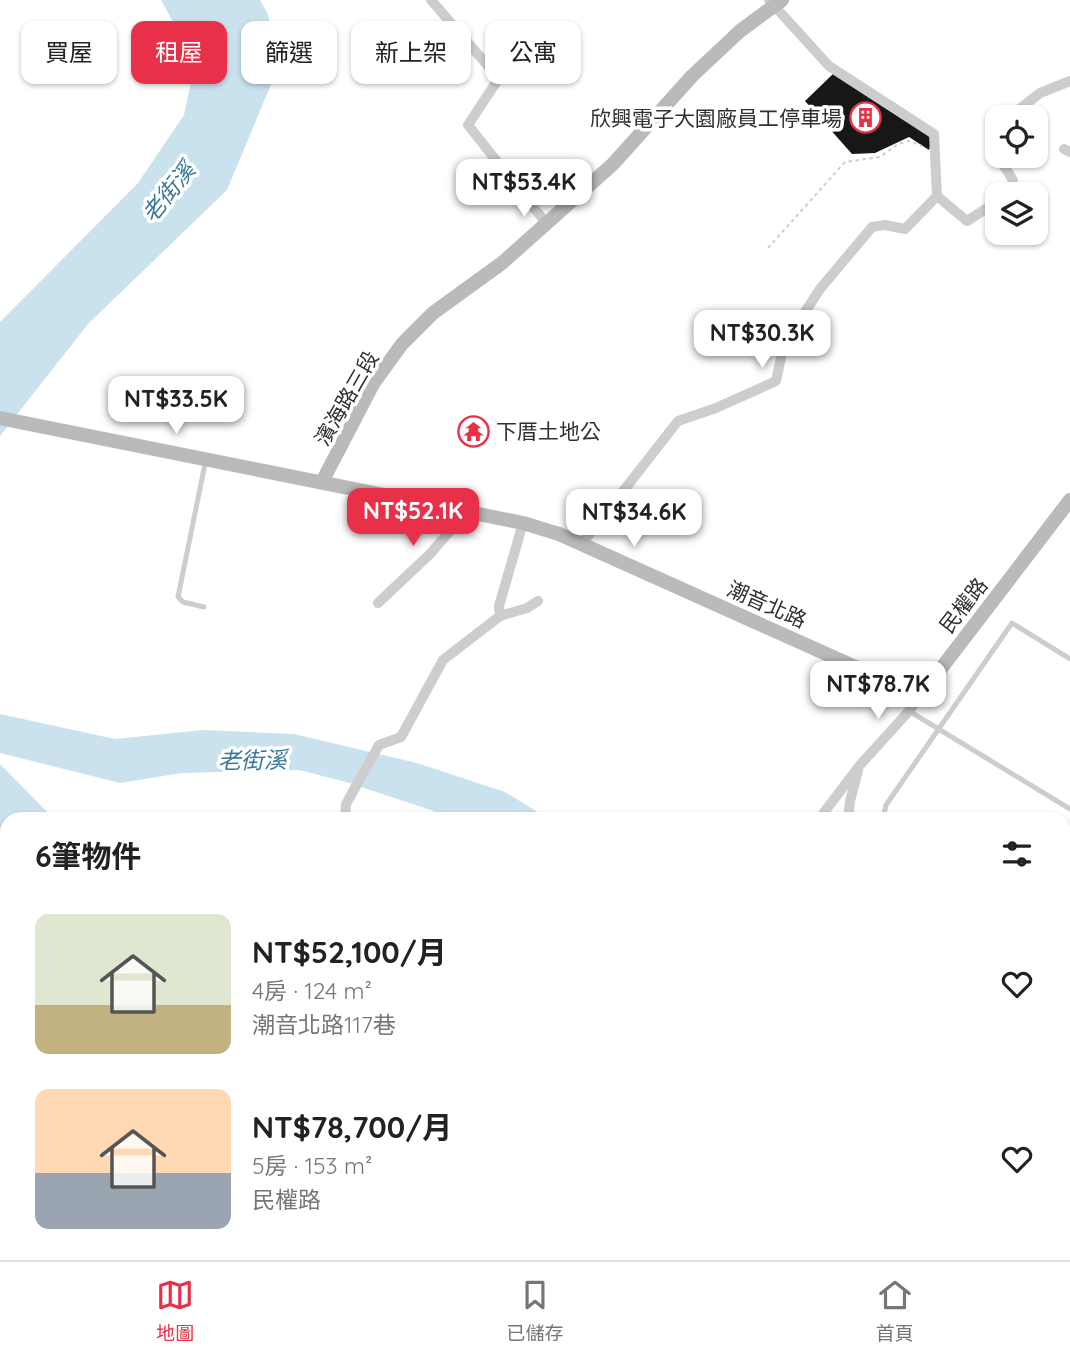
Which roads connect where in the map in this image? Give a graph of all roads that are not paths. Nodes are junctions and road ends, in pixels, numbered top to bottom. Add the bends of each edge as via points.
1 (431, 0) edge
2 (774, 2) edge
3 (1070, 81) edge
4 (1024, 105) edge
5 (937, 196) junction
6 (985, 209) edge
7 (546, 223) junction
8 (0, 418) edge
9 (206, 460) junction
10 (322, 482) junction
11 (1070, 500) edge
12 (466, 512) junction
13 (523, 523) junction
14 (581, 544) junction
15 (538, 601) dead end
16 (378, 603) dead end
17 (204, 607) dead end
18 (500, 615) junction
19 (1070, 659) edge
20 (920, 696) junction
21 (909, 711) junction
22 (939, 729) junction
23 (860, 765) junction
24 (1070, 810) edge
25 (345, 812) edge
26 (824, 812) edge
27 (849, 812) edge
28 (884, 812) edge

1 - 7 street via 495,74 496,81 468,125
2 - 5 street via 829,66 934,134
2 - 7 street, 濱海路三段 via 692,76 613,164
3 - 4 street
5 - 6 street via 967,221
5 - 14 street via 905,229 872,227 820,289 784,344 776,381 678,421
7 - 10 street, 濱海路三段 via 433,313 402,344 373,384
8 - 9 street, 潮音北路
9 - 10 street, 潮音北路
9 - 17 lane via 178,597
10 - 12 street, 潮音北路
11 - 20 street, 民權路
12 - 13 street, 潮音北路
12 - 16 street
13 - 14 street, 潮音北路
13 - 18 street
14 - 20 street, 潮音北路
15 - 18 street
18 - 25 street via 443,660 401,737 379,745
19 - 22 lane via 1012,623
20 - 21 street, 民權路
21 - 22 lane
21 - 23 street, 民權路
22 - 24 lane
22 - 28 lane
23 - 26 street, 民權路
23 - 27 street, 民權路

